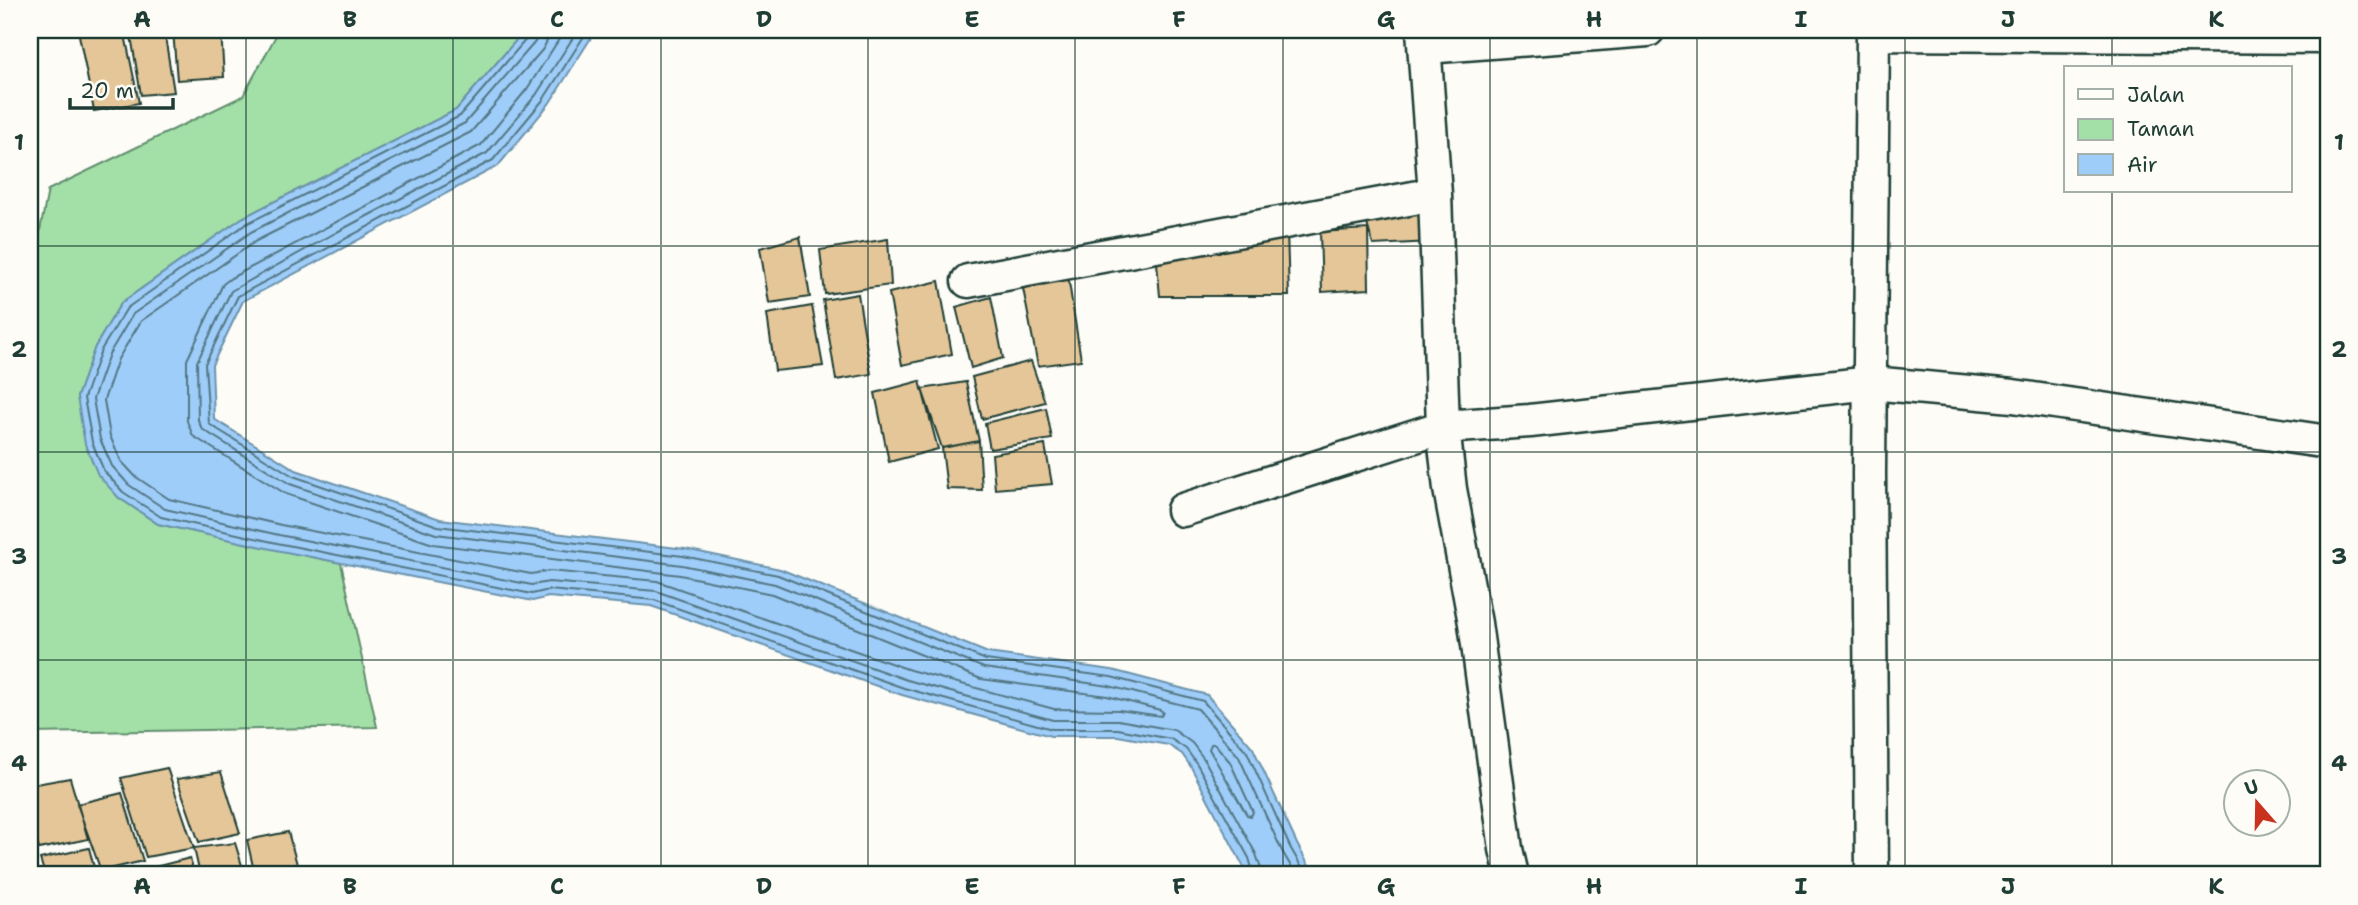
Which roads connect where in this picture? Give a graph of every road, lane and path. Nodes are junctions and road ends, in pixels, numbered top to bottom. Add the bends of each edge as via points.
1 (1648, 30) edge
2 (1873, 32) edge
3 (2328, 37) edge
4 (1425, 38) edge
5 (1435, 194) junction
6 (968, 281) dead end
7 (1871, 383) junction
8 (1443, 428) junction
9 (2328, 442) edge
10 (1184, 510) dead end
11 (1512, 875) edge
12 (1872, 875) edge

1 - 4 street
2 - 3 street
2 - 7 street
4 - 5 street
5 - 6 street
5 - 8 street
7 - 8 street
7 - 9 street via 2013,396
7 - 12 street
8 - 10 street
8 - 11 street

